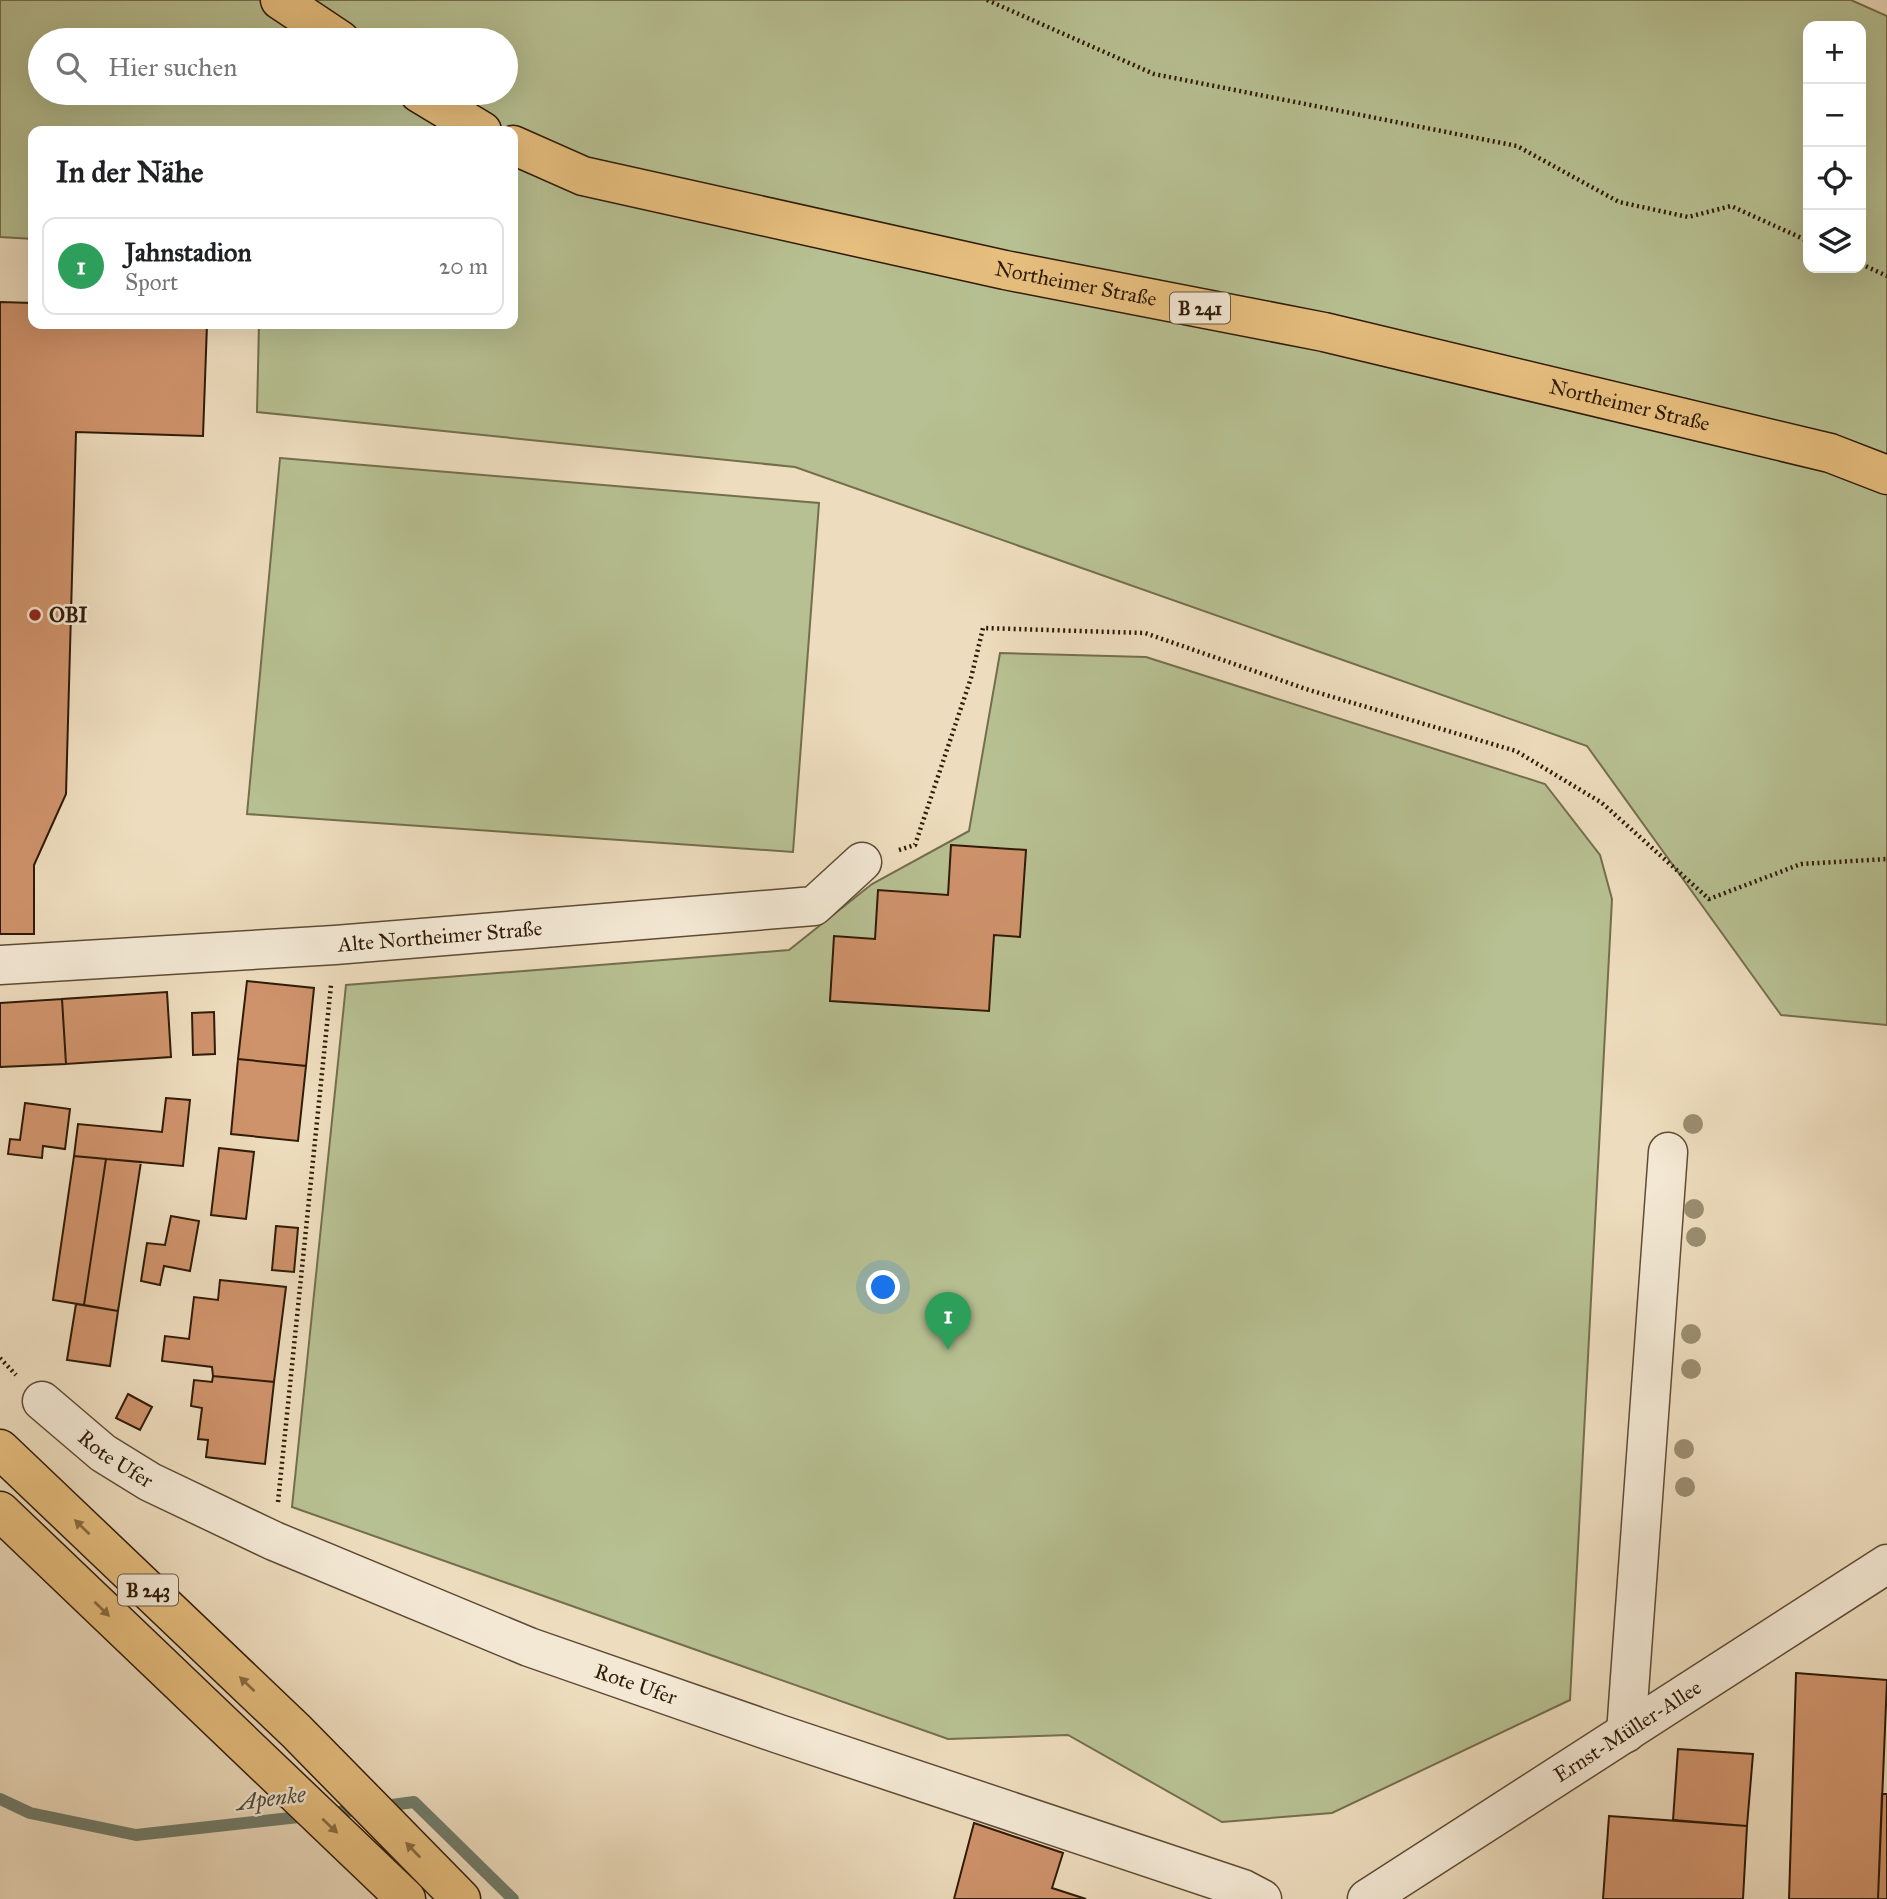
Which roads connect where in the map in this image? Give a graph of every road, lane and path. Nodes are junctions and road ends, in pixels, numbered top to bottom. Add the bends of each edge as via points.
1 (279, 0) edge
2 (987, 0) edge
3 (322, 28) edge
4 (439, 105) edge
5 (474, 126) edge
6 (518, 147) edge
7 (1803, 239) edge
8 (1866, 266) edge
9 (1887, 276) edge
10 (1887, 475) edge
11 (1887, 859) edge
12 (862, 862) joint
13 (335, 944) junction
14 (0, 965) edge
15 (1668, 1152) dead end
16 (42, 1401) dead end
17 (0, 1449) edge
18 (0, 1511) edge
19 (274, 1541) junction
20 (1887, 1564) edge
21 (1626, 1733) junction
22 (406, 1899) edge
23 (461, 1899) edge
24 (1262, 1899) edge
25 (1367, 1899) edge

1 - 3 main road
2 - 7 path via 1154,74 1517,146 1619,202 1688,217 1731,206
4 - 5 main road
6 - 10 main road, Northeimer Straße / B 241 via 583,176 1005,270 1324,332 1830,453
8 - 9 path
11 - 12 path via 1801,864 1709,899 1602,803 1516,751 1308,690 1145,633 983,628 971,678 915,845
12 - 13 street, Alte Northeimer Straße via 814,906
13 - 14 street, Alte Northeimer Straße
13 - 19 path
15 - 21 street
16 - 19 street, Rote Ufer via 103,1453 150,1482
23 -> 17 main road, B 243 via 296,1731
18 -> 22 main road, B 243
19 - 24 street, Rote Ufer via 529,1647
20 - 21 street, Ernst-Müller-Allee
21 - 25 street, Ernst-Müller-Allee

